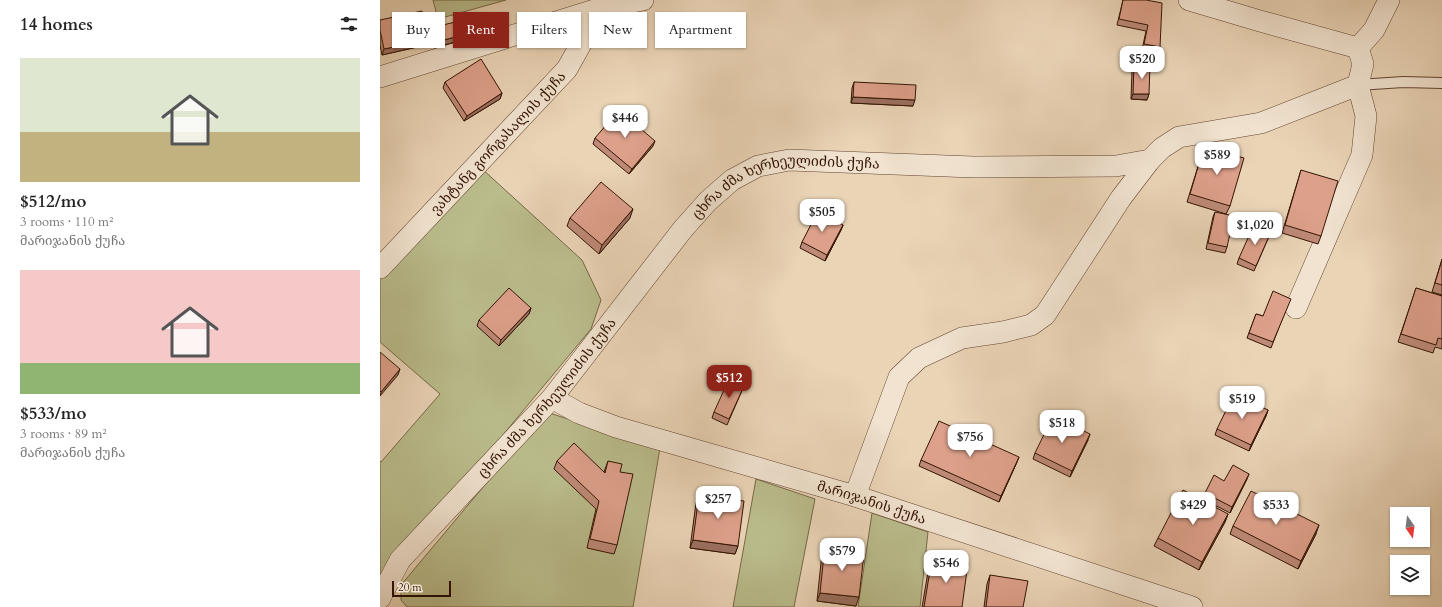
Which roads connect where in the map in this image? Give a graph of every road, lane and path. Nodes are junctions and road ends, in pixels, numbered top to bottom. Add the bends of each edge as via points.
1 (643, 0) edge
2 (1189, 0) edge
3 (1389, 0) edge
4 (601, 8) junction
5 (1358, 48) junction
6 (380, 77) edge
7 (1442, 83) edge
8 (1358, 85) junction
9 (1150, 160) junction
10 (380, 268) edge
11 (1296, 308) dead end
12 (552, 398) junction
13 (855, 496) junction
14 (380, 598) edge
15 (1192, 607) edge

1 - 4 street
2 - 5 street
3 - 5 street via 1374,30
4 - 6 street
4 - 10 street, ვახტანგ გორგასალის ქუჩა via 567,69
5 - 8 street via 1363,64
7 - 8 lane
8 - 9 street via 1261,123 1179,137
8 - 11 street via 1366,116 1362,155
9 - 12 street, ცხრა ძმა ხერხეულიძის ქუჩა via 1116,166 973,167 789,160 758,166 732,180 708,201 683,229
9 - 13 street via 1121,198 1045,315 1031,325 962,338 919,358 899,377
12 - 13 street, მარიჯანის ქუჩა via 579,413 616,427
12 - 14 street, ცხრა ძმა ხერხეულიძის ქუჩა via 400,560
13 - 15 street, მარიჯანის ქუჩა

